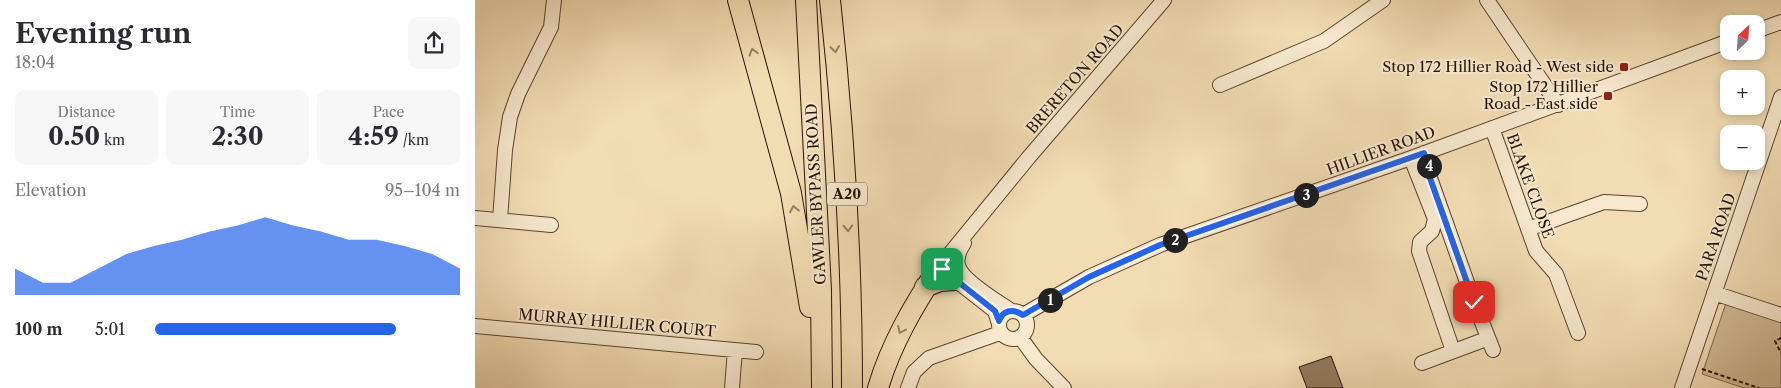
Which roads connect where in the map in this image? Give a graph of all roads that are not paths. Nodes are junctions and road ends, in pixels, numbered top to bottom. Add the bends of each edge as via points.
1 (554, 0) edge
2 (738, 0) edge
3 (806, 0) edge
4 (830, 0) edge
5 (1165, 0) edge
6 (1383, 0) edge
7 (1487, 0) edge
8 (1781, 22) edge
9 (1765, 28) edge
10 (1720, 44) edge
11 (1220, 85) dead end
12 (1781, 96) edge
13 (1558, 105) junction
14 (1492, 128) junction
15 (1424, 153) junction
16 (1029, 157) junction
17 (1411, 158) junction
18 (1640, 204) dead end
19 (475, 218) edge
20 (500, 220) junction
21 (973, 224) junction
22 (551, 225) dead end
23 (1528, 229) junction
24 (939, 267) junction
25 (955, 280) junction
26 (925, 287) junction
27 (1714, 292) junction
28 (1017, 313) junction
29 (1781, 315) edge
30 (475, 326) edge
31 (999, 327) junction
32 (1578, 333) dead end
33 (1020, 337) junction
34 (1481, 341) dead end
35 (735, 350) junction
36 (1493, 350) dead end
37 (1453, 351) junction
38 (756, 352) dead end
39 (1422, 363) dead end
40 (822, 383) edge
41 (732, 388) edge
42 (852, 388) edge
43 (878, 388) edge
44 (908, 388) edge
45 (1064, 388) edge
46 (1682, 388) edge

1 - 20 street via 551,27 517,94 510,117
40 -> 2 highway via 791,193
3 - 40 highway, GAWLER BYPASS ROAD / A20 via 817,202
4 -> 42 highway, GAWLER BYPASS ROAD / A20 via 844,142
5 - 16 street, BRERETON ROAD
6 - 11 street via 1324,41
7 - 13 street
8 - 9 street
10 - 13 street, HILLIER ROAD
12 - 27 street, PARA ROAD
13 - 14 street, HILLIER ROAD
14 - 15 street, HILLIER ROAD
14 - 23 street, BLAKE CLOSE
15 - 17 street, HILLIER ROAD
15 - 36 street via 1430,178
16 - 21 street, BRERETON ROAD
16 - 24 street, BRERETON ROAD via 950,239 939,254
17 - 28 street, HILLIER ROAD via 1160,245
17 - 37 street via 1435,219 1432,231 1420,242 1419,251
18 - 23 street via 1605,202
19 - 20 street
20 - 22 street
21 - 24 street, BRERETON ROAD
21 - 28 street, BRERETON ROAD via 957,261 960,271
23 - 32 street, BLAKE CLOSE via 1536,251 1556,274
24 - 25 street
24 - 26 highway
25 - 26 highway via 940,280
25 - 31 street via 995,311
26 -> 43 highway via 901,330
27 - 29 street
27 - 46 street, PARA ROAD
28 - 31 street via 1003,314
28 - 33 street via 1025,318 1027,327
30 - 35 street, MURRAY HILLIER COURT
31 - 33 street via 1007,338
31 - 44 street via 929,358 914,372
33 - 45 street via 1036,360
34 - 37 street
35 - 38 street, MURRAY HILLIER COURT
35 - 41 street
37 - 39 street

